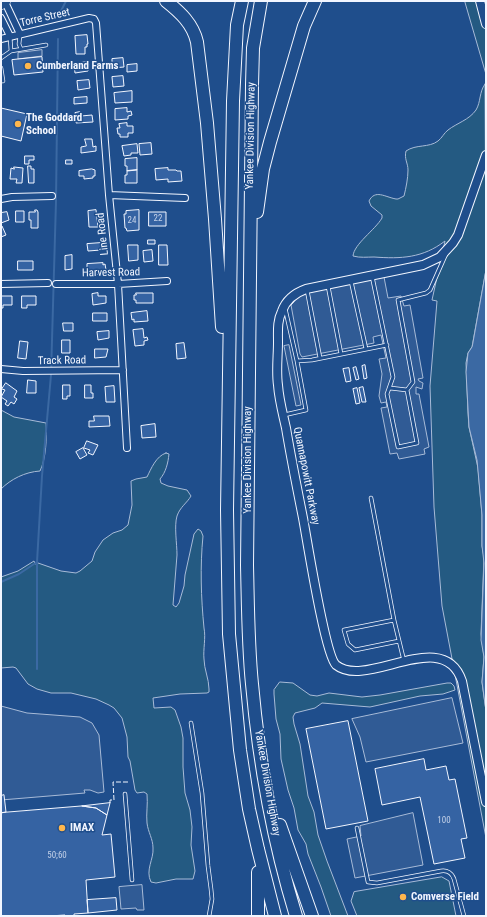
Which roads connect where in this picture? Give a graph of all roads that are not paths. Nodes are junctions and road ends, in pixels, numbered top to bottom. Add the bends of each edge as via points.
1 (166, 1) edge
2 (261, 1) edge
3 (315, 1) edge
4 (480, 1) edge
5 (4, 3) edge
6 (241, 5) edge
7 (1, 18) edge
8 (94, 19) joint
9 (486, 24) edge
10 (20, 34) junction
11 (10, 36) junction
12 (1, 39) edge
13 (46, 45) dead end
14 (21, 49) junction
15 (11, 51) junction
16 (1, 58) edge
17 (1, 68) edge
18 (1, 81) edge
19 (486, 155) edge
20 (109, 195) junction
21 (52, 196) dead end
22 (185, 198) dead end
23 (1, 199) edge
24 (448, 251) junction
25 (250, 265) junction
26 (372, 275) junction
27 (351, 280) junction
28 (167, 281) dead end
29 (48, 283) dead end
30 (1, 284) edge
31 (56, 284) dead end
32 (118, 284) junction
33 (327, 284) junction
34 (306, 288) junction
35 (285, 305) junction
36 (387, 345) junction
37 (366, 349) junction
38 (342, 354) junction
39 (320, 358) junction
40 (297, 361) junction
41 (1, 369) edge
42 (123, 370) junction
43 (390, 388) junction
44 (407, 390) junction
45 (229, 412) junction
46 (283, 415) junction
47 (127, 448) dead end
48 (371, 498) dead end
49 (394, 620) junction
50 (399, 641) junction
51 (404, 661) junction
52 (192, 723) dead end
53 (266, 787) junction
54 (125, 794) dead end
55 (486, 802) edge
56 (357, 828) dead end
57 (258, 849) junction
58 (132, 880) dead end
59 (209, 916) edge
60 (258, 916) edge
61 (275, 916) edge
62 (296, 916) edge
63 (312, 916) edge
64 (464, 916) edge

1 - 45 highway via 192,28 200,55
2 - 25 highway, Yankee Division Highway via 253,55
3 - 25 highway via 304,26 263,169
4 - 9 street
5 - 10 street
6 - 45 highway, Yankee Division Highway via 237,25 232,101
7 - 11 street
8 - 10 street, Torre Street
8 - 20 street, Line Road
10 - 11 street, Torre Street
10 - 14 lane
11 - 12 street, Torre Street
11 - 15 lane
13 - 14 lane
14 - 15 lane
15 - 16 lane
17 - 18 lane
19 - 24 street, Quannapowitt Parkway via 458,235
20 - 22 street
20 - 32 street, Line Road
21 - 23 street
24 - 26 street, Quannapowitt Parkway via 428,264
24 - 44 lane via 430,290 398,300 413,382
25 - 53 highway, Yankee Division Highway via 248,626 252,683
26 - 27 street, Quannapowitt Parkway
26 - 36 lane
27 - 33 street, Quannapowitt Parkway
27 - 37 lane
28 - 32 street, Harvest Road
29 - 30 street
31 - 32 street, Harvest Road
32 - 42 street, Line Road
33 - 34 street, Quannapowitt Parkway
33 - 38 lane
34 - 35 street, Quannapowitt Parkway via 295,294
34 - 39 lane
35 - 40 lane
35 - 46 street, Quannapowitt Parkway via 278,323 278,385
36 - 37 lane
36 - 43 lane via 393,377
37 - 38 lane
38 - 39 lane
39 - 40 lane
40 - 46 lane via 306,410
41 - 42 street, Track Road
42 - 47 street, Line Road
43 - 44 lane
43 - 44 lane via 387,394 398,447 417,443
45 - 57 highway, Yankee Division Highway via 229,634 240,750
46 - 51 street, Quannapowitt Parkway via 323,625 335,664 343,669 359,671
48 - 49 lane
49 - 50 lane
49 - 50 lane via 344,630 348,644 355,650
50 - 51 lane
51 - 55 street, Quannapowitt Parkway via 435,657 449,663 460,674
52 - 59 lane via 202,793 212,899
53 - 62 highway, Yankee Division Highway
53 - 63 highway
54 - 58 lane
56 - 64 lane via 368,882 377,884 447,871 454,879
57 - 60 highway
57 - 61 highway, Yankee Division Highway

